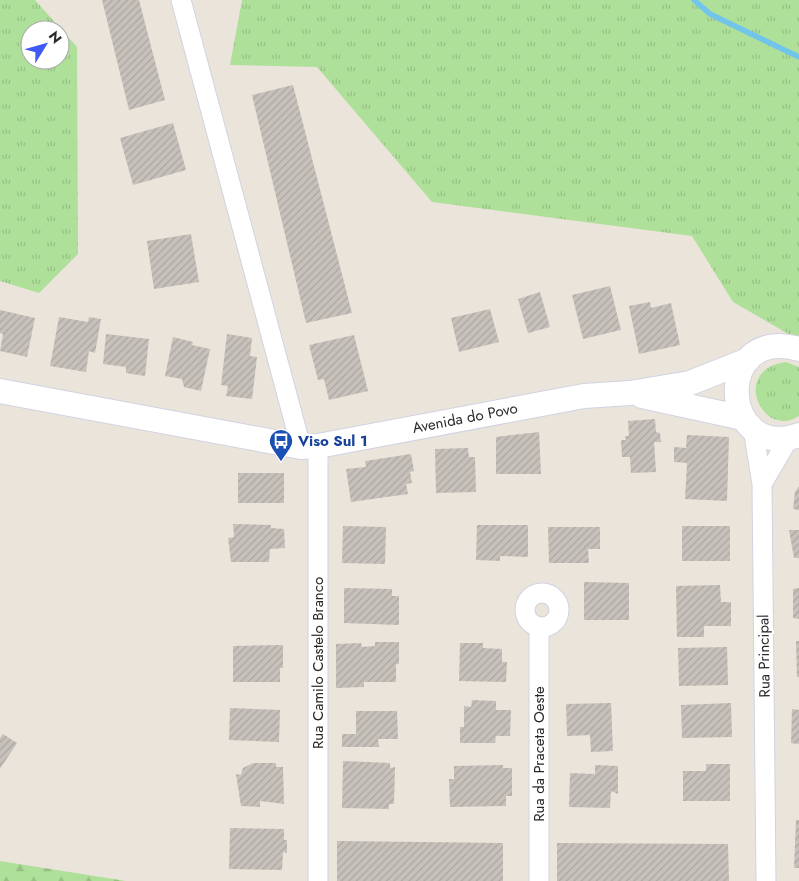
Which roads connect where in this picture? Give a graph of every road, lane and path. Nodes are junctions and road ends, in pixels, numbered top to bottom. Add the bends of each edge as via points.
1 (181, 0) edge
2 (799, 349) edge
3 (748, 360) junction
4 (0, 390) edge
5 (630, 393) junction
6 (748, 423) junction
7 (794, 437) edge
8 (310, 446) junction
9 (762, 484) junction
10 (539, 627) dead end
11 (318, 881) edge
12 (539, 881) edge
13 (766, 881) edge

1 - 8 street, Rua Camilo Castelo Branco
2 - 3 street, Avenida do Povo via 773,346
3 - 5 street, Avenida do Povo via 690,383
3 - 6 street via 741,370 735,394
4 - 8 street
5 - 6 street, Avenida do Povo
5 - 8 street, Avenida do Povo via 584,396
6 - 7 street, Avenida do Povo via 770,437
6 - 9 street, Rua Principal
7 - 9 street
8 - 11 street, Rua Camilo Castelo Branco
9 - 13 street, Rua Principal
10 - 12 street, Rua da Praceta Oeste

